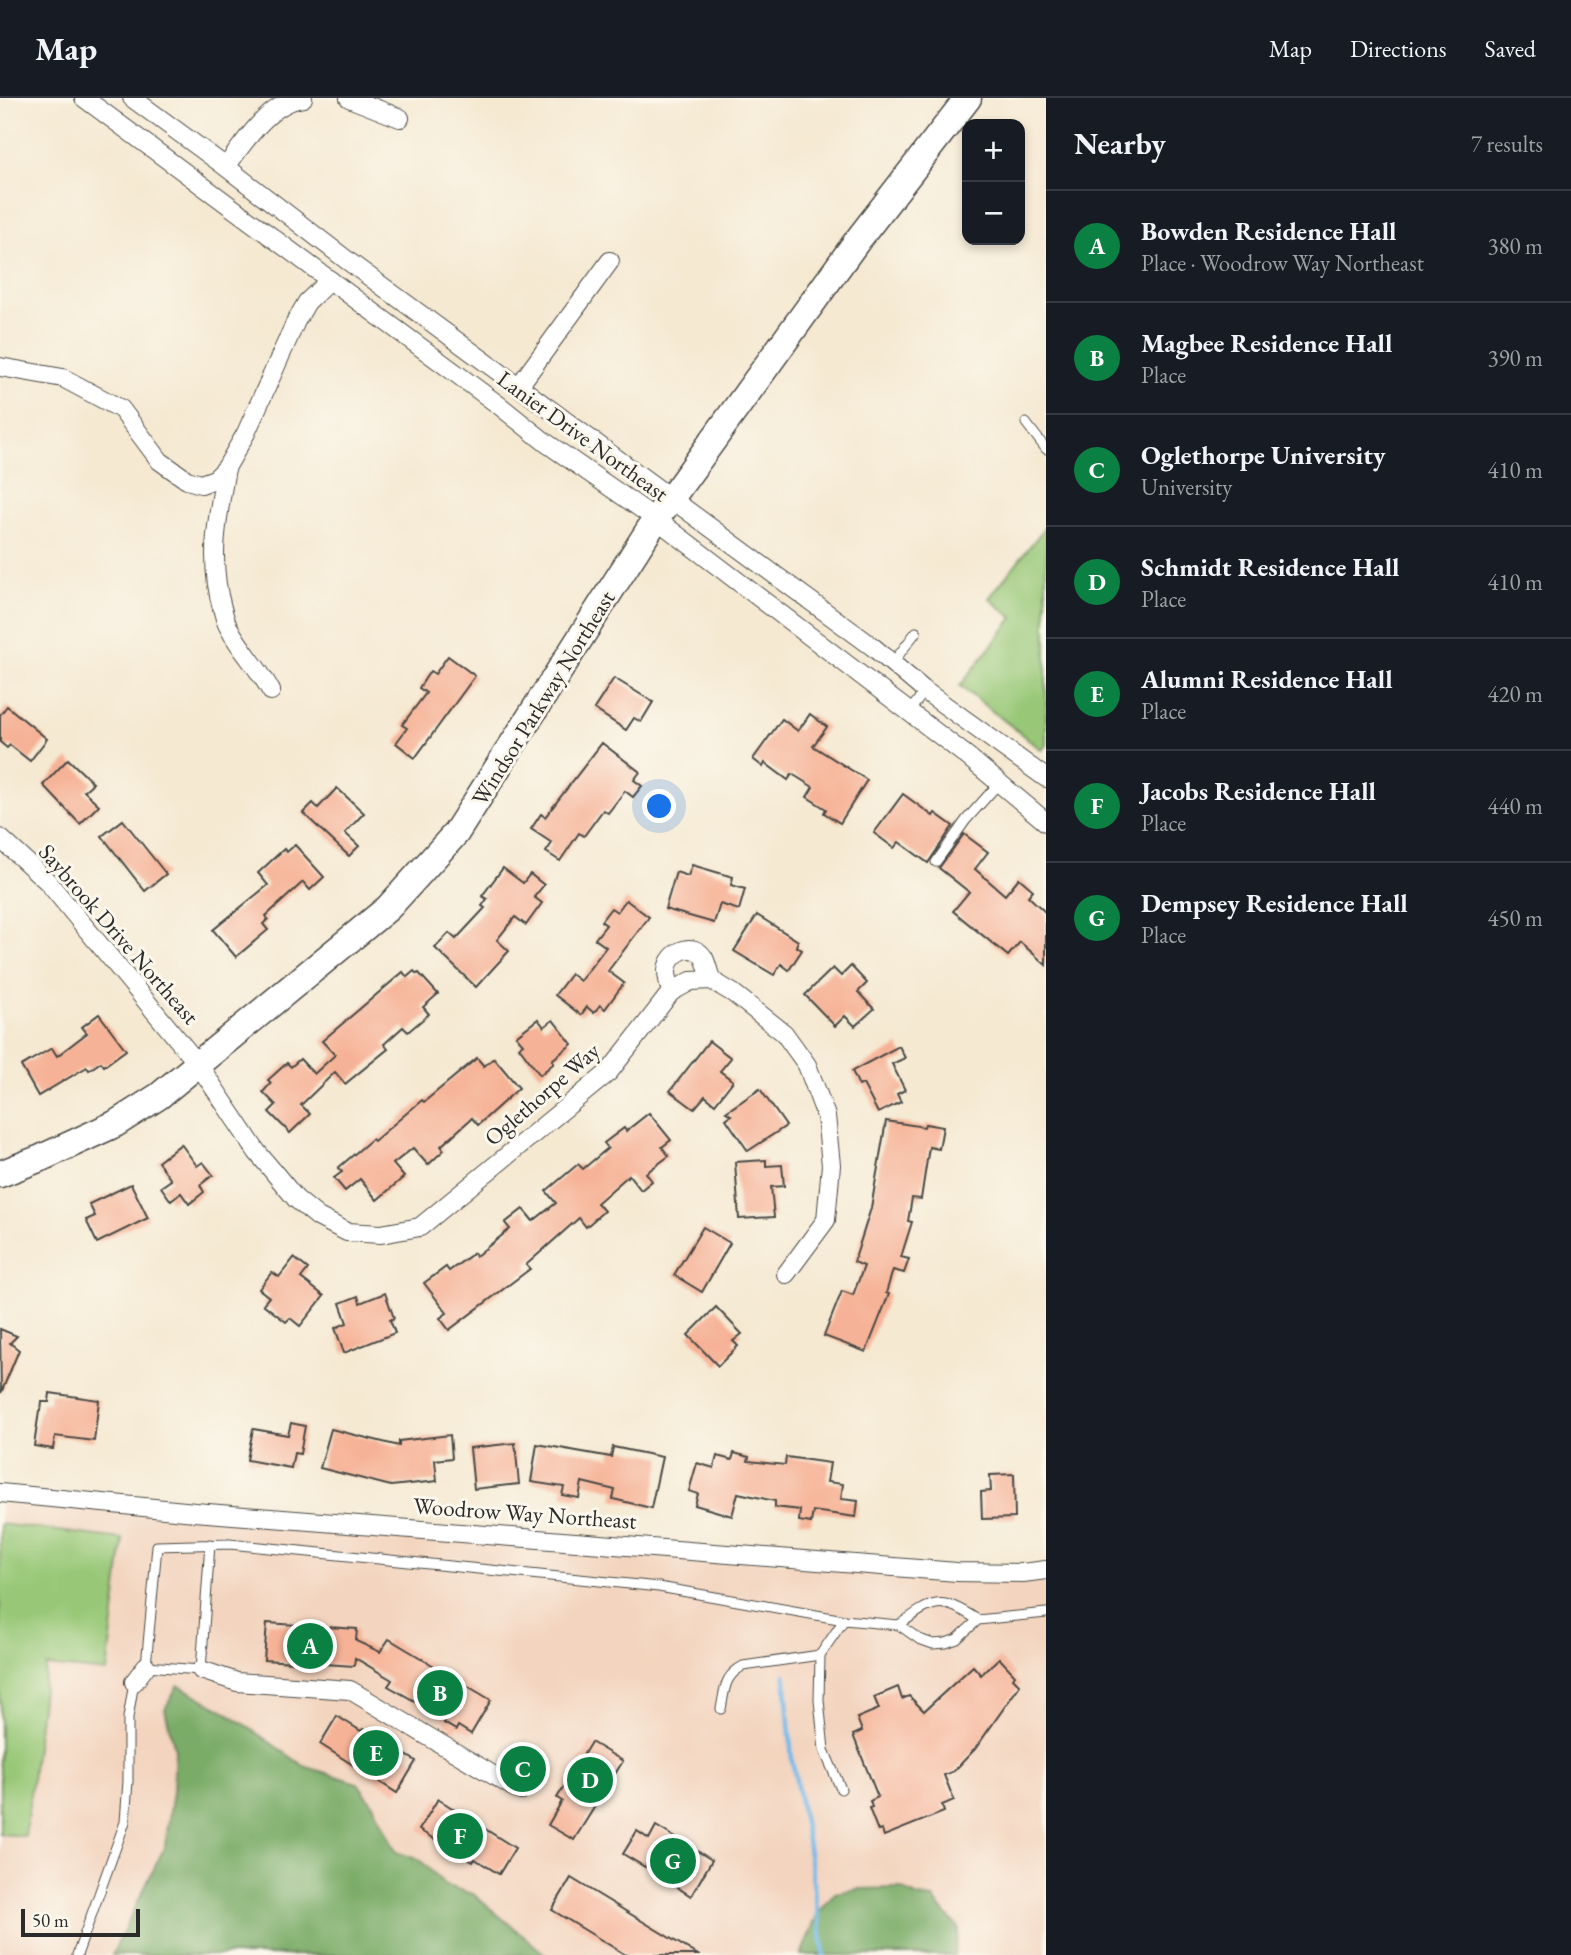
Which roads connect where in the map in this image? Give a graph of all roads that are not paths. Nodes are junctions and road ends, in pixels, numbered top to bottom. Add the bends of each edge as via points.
1 (84, 98) edge
2 (296, 98) edge
3 (349, 98) edge
4 (968, 98) edge
5 (138, 103) edge
6 (400, 118) dead end
7 (128, 131) junction
8 (226, 167) junction
9 (348, 261) junction
10 (610, 261) dead end
11 (330, 279) junction
12 (0, 367) edge
13 (519, 386) junction
14 (1026, 423) dead end
15 (1046, 449) edge
16 (226, 468) junction
17 (664, 509) junction
18 (916, 632) dead end
19 (892, 664) junction
20 (271, 691) dead end
21 (925, 691) junction
22 (908, 713) junction
23 (1046, 778) edge
24 (999, 783) junction
25 (1046, 822) edge
26 (0, 838) edge
27 (936, 862) dead end
28 (711, 980) junction
29 (671, 992) junction
30 (198, 1064) junction
31 (0, 1174) edge
32 (786, 1274) dead end
33 (0, 1493) edge
34 (210, 1544) junction
35 (1046, 1570) edge
36 (1046, 1613) edge
37 (844, 1620) junction
38 (978, 1620) junction
39 (899, 1625) junction
40 (820, 1655) junction
41 (146, 1666) junction
42 (201, 1670) junction
43 (134, 1682) joint
44 (721, 1709) dead end
45 (841, 1789) dead end
46 (520, 1790) dead end
47 (77, 1955) edge

1 - 7 street, Lanier Drive Northeast
2 - 8 street via 255,127
3 - 6 street
4 - 17 street, Windsor Parkway Northeast via 857,241
5 - 7 street
5 - 8 street, Lanier Drive Northeast
7 - 11 street, Lanier Drive Northeast
8 - 9 street, Lanier Drive Northeast
9 - 11 lane
9 - 13 street, Lanier Drive Northeast
10 - 13 street
11 - 16 street via 296,321
11 - 17 street, Lanier Drive Northeast via 545,442
12 - 16 street via 62,378 121,409 160,461 187,480 201,484
13 - 17 street, Lanier Drive Northeast
14 - 15 lane
16 - 20 street via 214,539 216,585 227,626
17 - 19 street, Lanier Drive Northeast
17 - 22 street, Lanier Drive Northeast
17 - 30 street, Windsor Parkway Northeast via 456,833 388,908
18 - 19 lane
19 - 21 street, Lanier Drive Northeast
21 - 22 lane
21 - 23 street, Lanier Drive Northeast
22 - 24 street, Lanier Drive Northeast
24 - 25 street, Lanier Drive Northeast
24 - 27 lane
26 - 30 street, Saybrook Drive Northeast via 47,881
28 - 29 street via 691,981
28 - 29 street via 703,957 685,949 670,960
28 - 32 street via 784,1033 807,1065 826,1116 831,1165 825,1220
29 - 30 street, Oglethorpe Way via 609,1072 420,1227 381,1234 347,1232 296,1199 257,1152
30 - 31 street, Windsor Parkway Northeast via 115,1124
33 - 35 street, Woodrow Way Northeast via 957,1572
34 - 37 lane via 659,1587
34 - 41 lane via 157,1546
34 - 42 lane
36 - 38 lane
37 - 39 lane
37 - 40 lane
38 - 39 lane via 946,1603 934,1603
38 - 39 lane via 946,1643 927,1643
40 - 44 lane via 743,1666 732,1672
40 - 45 lane via 824,1750
41 - 42 lane
41 - 43 street
42 - 46 street via 237,1682 350,1690
43 - 47 lane via 128,1718 125,1822

